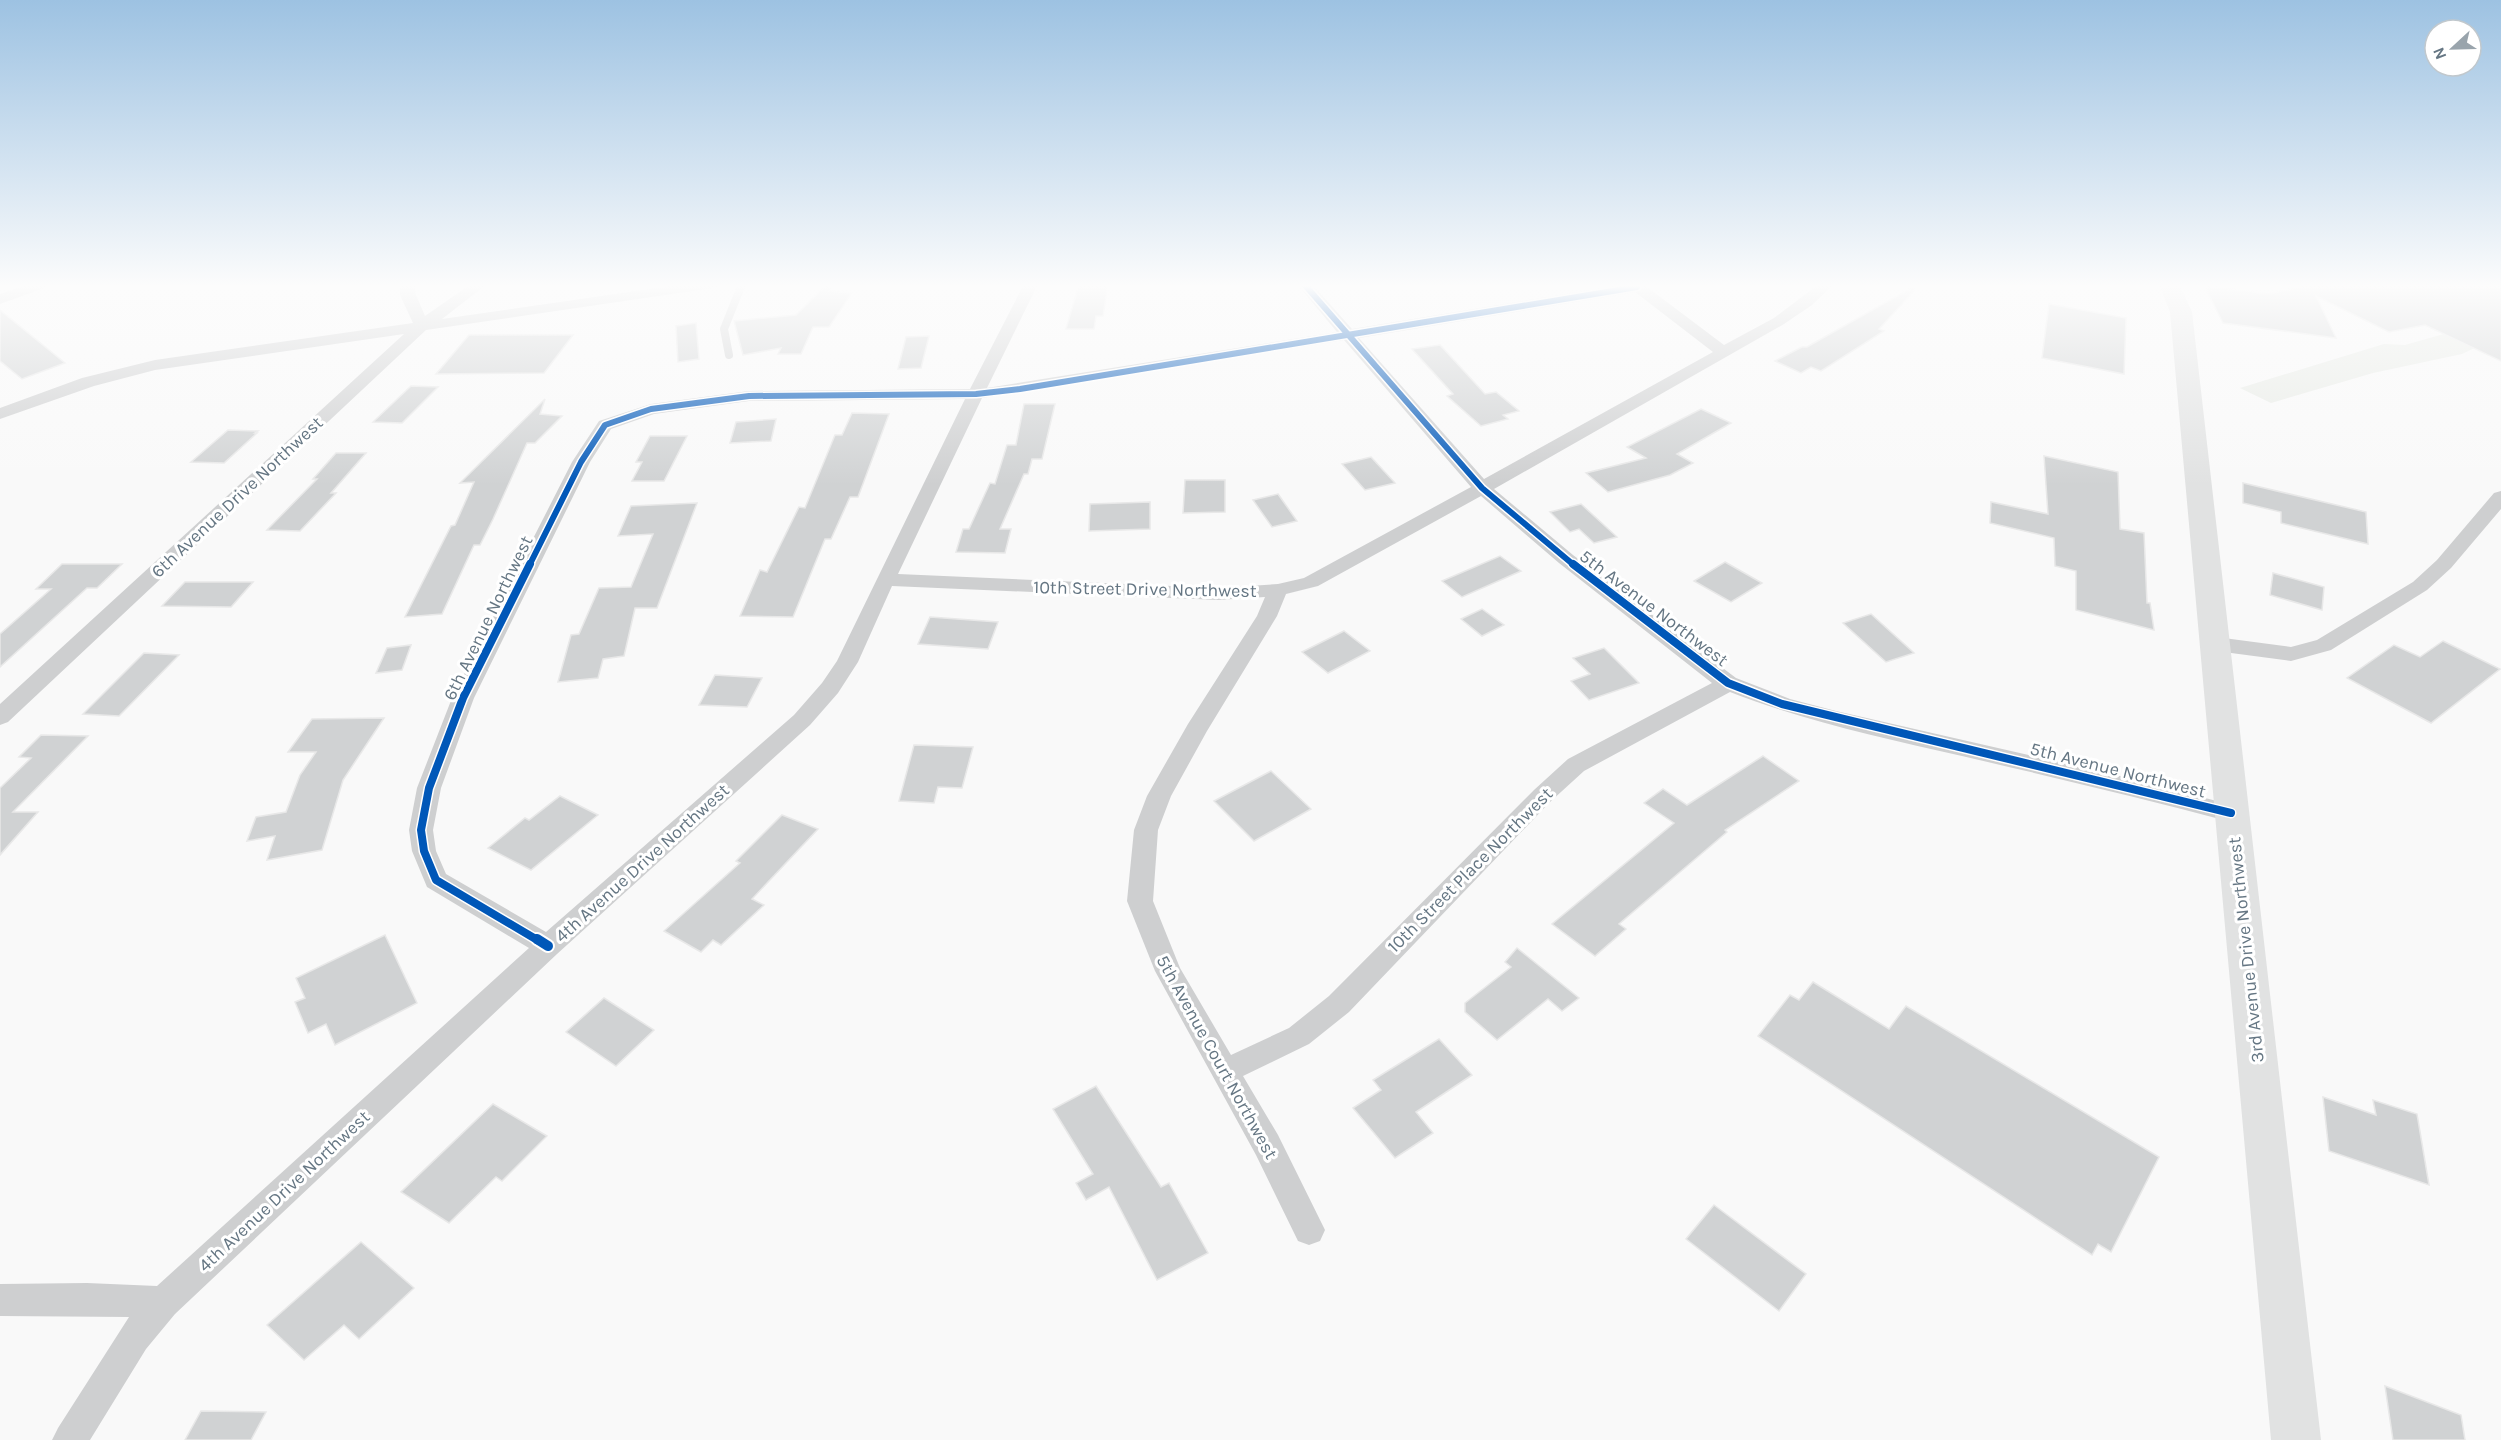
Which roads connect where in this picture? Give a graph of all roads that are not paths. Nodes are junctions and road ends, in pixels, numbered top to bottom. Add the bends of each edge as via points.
1 (249, 351) edge
2 (395, 351) edge
3 (728, 351) edge
4 (997, 351) edge
5 (1249, 351) edge
6 (1366, 351) edge
7 (2185, 351) edge
8 (1723, 352) edge
9 (729, 355) dead end
10 (976, 394) junction
11 (0, 414) edge
12 (1482, 488) junction
13 (2501, 498) edge
14 (886, 580) junction
15 (1278, 590) junction
16 (2216, 644) junction
17 (1728, 683) junction
18 (0, 717) edge
19 (2231, 813) junction
20 (548, 946) junction
21 (1223, 1071) junction
22 (1309, 1230) dead end
23 (0, 1300) edge
24 (163, 1304) junction
25 (70, 1440) edge
26 (2296, 1440) edge

1 - 11 street via 155,365 88,382
2 - 18 street, 6th Avenue Drive Northwest
3 - 9 lane
4 - 10 street, 4th Avenue Drive Northwest
5 - 10 street
6 - 12 street, 5th Avenue Northwest
7 - 16 main road, 3rd Avenue Drive Northwest
8 - 12 street, 10th Street Drive Northwest
10 - 14 street, 4th Avenue Drive Northwest
10 - 20 street, 6th Avenue Northwest via 749,396 651,409 605,425 581,462 463,698 423,809 424,851 436,880
12 - 15 street, 10th Street Drive Northwest via 1311,582
12 - 17 street, 5th Avenue Northwest
13 - 16 street via 2420,586 2324,645 2290,654
14 - 15 street, 10th Street Drive Northwest via 1207,594
14 - 20 street, 4th Avenue Drive Northwest via 847,662 802,720
15 - 21 street, 5th Avenue Court Northwest via 1267,616 1159,796 1146,830 1140,901 1168,972
16 - 19 main road, 3rd Avenue Drive Northwest
17 - 19 street, 5th Avenue Northwest via 1836,719
17 - 21 street, 10th Street Place Northwest via 1576,765 1339,1004 1299,1036
19 - 26 main road, 3rd Avenue Drive Northwest
20 - 24 street, 4th Avenue Drive Northwest
21 - 22 street, 5th Avenue Court Northwest via 1267,1145
23 - 24 street via 87,1299
24 - 25 street, 4th Avenue Drive Northwest via 134,1337

